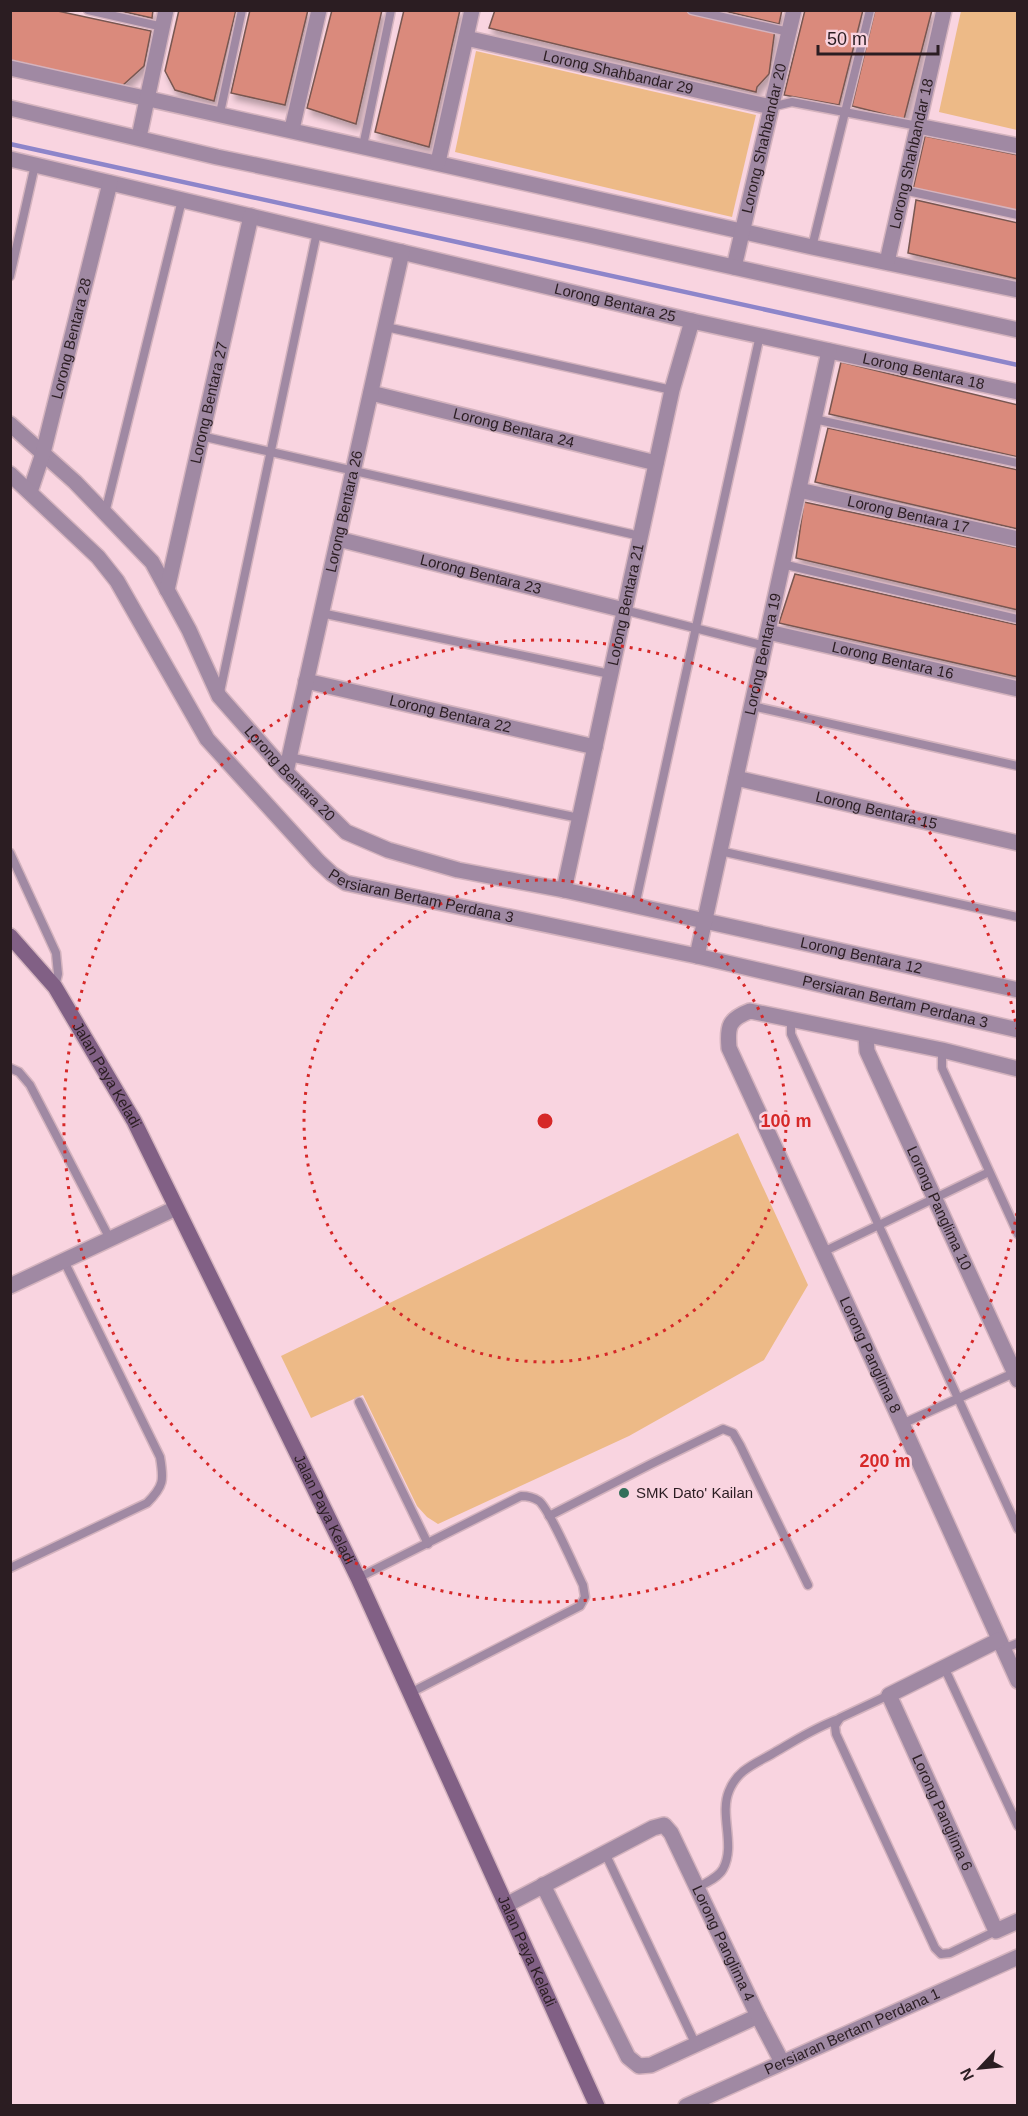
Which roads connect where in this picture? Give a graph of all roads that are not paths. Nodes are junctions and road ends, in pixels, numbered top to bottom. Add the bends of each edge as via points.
1 (88, 10) edge
2 (166, 10) edge
3 (242, 10) edge
4 (319, 10) edge
5 (391, 10) edge
6 (472, 10) edge
7 (692, 10) edge
8 (794, 10) edge
9 (870, 10) edge
10 (944, 10) edge
11 (162, 27) junction
12 (789, 32) junction
13 (466, 38) junction
14 (10, 68) edge
15 (147, 98) junction
16 (771, 107) junction
17 (10, 108) edge
18 (845, 111) junction
19 (220, 113) junction
20 (918, 126) junction
21 (292, 129) junction
22 (139, 137) junction
23 (363, 146) junction
24 (1017, 146) edge
25 (10, 159) edge
26 (438, 162) junction
27 (35, 165) junction
28 (110, 183) junction
29 (903, 189) junction
30 (182, 200) junction
31 (1017, 215) edge
32 (251, 216) junction
33 (743, 230) junction
34 (317, 232) junction
35 (812, 247) junction
36 (402, 252) junction
37 (887, 262) junction
38 (734, 267) junction
39 (10, 276) edge
40 (1017, 290) edge
41 (692, 321) junction
42 (386, 327) junction
43 (1017, 330) edge
44 (760, 335) junction
45 (829, 351) junction
46 (672, 390) junction
47 (1017, 392) edge
48 (371, 393) junction
49 (814, 419) junction
50 (10, 424) edge
51 (201, 436) junction
52 (271, 452) junction
53 (43, 453) junction
54 (656, 463) junction
55 (1017, 464) edge
56 (353, 471) junction
57 (10, 474) edge
58 (799, 490) junction
59 (30, 492) junction
60 (105, 513) junction
61 (640, 536) junction
62 (338, 538) junction
63 (1017, 539) edge
64 (782, 564) junction
65 (167, 590) junction
66 (624, 610) junction
67 (321, 613) junction
68 (1017, 619) edge
69 (696, 629) junction
70 (766, 639) junction
71 (610, 674) junction
72 (306, 681) junction
73 (1017, 689) edge
74 (219, 696) junction
75 (752, 706) junction
76 (595, 747) junction
77 (287, 765) junction
78 (1017, 766) edge
79 (736, 778) junction
80 (579, 818) junction
81 (1017, 843) edge
82 (720, 851) junction
83 (10, 853) edge
84 (564, 890) junction
85 (635, 906) junction
86 (1017, 917) edge
87 (705, 922) junction
88 (10, 936) edge
89 (698, 956) junction
90 (55, 987) junction
91 (1017, 988) edge
92 (791, 1018) junction
93 (1017, 1030) edge
94 (866, 1035) junction
95 (942, 1050) junction
96 (10, 1068) edge
97 (1017, 1069) edge
98 (989, 1172) junction
99 (935, 1198) junction
100 (176, 1208) junction
101 (878, 1226) junction
102 (1017, 1234) edge
103 (110, 1239) junction
104 (823, 1252) junction
105 (64, 1261) junction
106 (10, 1286) edge
107 (1016, 1374) edge
108 (958, 1398) junction
109 (359, 1402) dead end
110 (902, 1424) junction
111 (549, 1516) junction
112 (1017, 1529) edge
113 (428, 1544) junction
114 (10, 1568) edge
115 (358, 1578) junction
116 (808, 1585) dead end
117 (1006, 1644) edge
118 (944, 1667) junction
119 (1017, 1681) edge
120 (410, 1693) junction
121 (889, 1695) junction
122 (840, 1718) junction
123 (1017, 1826) edge
124 (605, 1853) junction
125 (543, 1885) junction
126 (697, 1888) junction
127 (506, 1905) junction
128 (1017, 1921) edge
129 (996, 1931) junction
130 (1017, 1957) edge
131 (758, 2016) junction
132 (696, 2045) junction
133 (782, 2062) junction
134 (597, 2106) edge
135 (686, 2106) edge

1 - 11 lane
2 - 11 street
3 - 19 lane
4 - 21 street
5 - 23 lane
6 - 13 street
7 - 12 lane
8 - 12 street, Lorong Shahbandar 20
9 - 18 lane
10 - 20 street, Lorong Shahbandar 18
11 - 15 street
12 - 16 street, Lorong Shahbandar 20
13 - 16 street, Lorong Shahbandar 29
13 - 26 street
14 - 15 street
15 - 19 street
15 - 22 street
16 - 18 lane via 792,102
16 - 33 street, Lorong Shahbandar 20
17 - 22 street
18 - 20 lane
18 - 35 lane
19 - 21 street
20 - 24 street
20 - 29 street, Lorong Shahbandar 18
21 - 23 street
22 - 38 street
23 - 26 street
25 - 27 street, Lorong Bentara 25
26 - 33 street
27 - 28 street, Lorong Bentara 25
27 - 39 lane
28 - 30 street, Lorong Bentara 25
28 - 53 street, Lorong Bentara 28
29 - 31 lane
29 - 37 street, Lorong Shahbandar 18
30 - 32 street, Lorong Bentara 25
30 - 60 lane
32 - 34 street, Lorong Bentara 25
32 - 51 street, Lorong Bentara 27
33 - 35 street
33 - 38 street, Lorong Shahbandar 20
34 - 36 street, Lorong Bentara 25
34 - 52 lane
35 - 37 street
36 - 41 street, Lorong Bentara 25
36 - 42 street, Lorong Bentara 26
37 - 40 street
38 - 43 street
41 - 44 street, Lorong Bentara 25
41 - 46 street, Lorong Bentara 21
42 - 46 lane
42 - 48 street, Lorong Bentara 26
44 - 45 street, Lorong Bentara 25
44 - 69 lane
45 - 47 street, Lorong Bentara 18
45 - 49 street, Lorong Bentara 19
46 - 54 street, Lorong Bentara 21
48 - 54 street, Lorong Bentara 24
48 - 56 street, Lorong Bentara 26
49 - 55 lane
49 - 58 street, Lorong Bentara 19
50 - 53 street, Lorong Bentara 20
51 - 52 lane
51 - 65 street, Lorong Bentara 27
52 - 56 lane
52 - 74 lane
53 - 59 street, Lorong Bentara 28
53 - 60 street, Lorong Bentara 20
54 - 61 street, Lorong Bentara 21
56 - 61 lane
56 - 62 street, Lorong Bentara 26
57 - 59 street, Persiaran Bertam Perdana 3
58 - 63 street, Lorong Bentara 17
58 - 64 street, Lorong Bentara 19
59 - 89 street, Persiaran Bertam Perdana 3 via 98,557 117,581 207,739 332,874 364,888
60 - 65 street, Lorong Bentara 20 via 152,562
61 - 66 street, Lorong Bentara 21
62 - 66 street, Lorong Bentara 23
62 - 67 street, Lorong Bentara 26
64 - 68 lane
64 - 70 street, Lorong Bentara 19
65 - 74 street, Lorong Bentara 20
66 - 69 lane
66 - 71 street, Lorong Bentara 21
67 - 71 lane
67 - 72 street, Lorong Bentara 26
69 - 70 lane
69 - 85 lane
70 - 73 street, Lorong Bentara 16
70 - 75 street, Lorong Bentara 19
71 - 76 street, Lorong Bentara 21
72 - 76 street, Lorong Bentara 22
72 - 77 street, Lorong Bentara 26
74 - 77 street, Lorong Bentara 20
75 - 78 lane
75 - 79 street, Lorong Bentara 19
76 - 80 street, Lorong Bentara 21
77 - 80 lane
77 - 84 street, Lorong Bentara 20 via 346,832 458,870
79 - 81 street, Lorong Bentara 15
79 - 82 street, Lorong Bentara 19
80 - 84 street, Lorong Bentara 21
82 - 86 lane
82 - 87 street, Lorong Bentara 19
83 - 90 lane via 56,953
84 - 85 street, Lorong Bentara 20
85 - 87 street, Lorong Bentara 20
87 - 89 street, Lorong Bentara 19
87 - 91 street, Lorong Bentara 12
88 - 90 main road, Jalan Paya Keladi
89 - 93 street, Persiaran Bertam Perdana 3
90 - 100 main road, Jalan Paya Keladi via 134,1121
92 - 94 street
92 - 101 lane via 792,1034
92 - 104 street, Lorong Panglima 8 via 750,1011 736,1016 727,1030 729,1048
94 - 95 street
94 - 99 street, Lorong Panglima 10 via 867,1051
95 - 97 street
95 - 98 lane via 942,1068
96 - 103 lane via 30,1085
98 - 99 lane
98 - 102 lane
99 - 101 lane
99 - 107 street, Lorong Panglima 10
100 - 103 street
100 - 115 main road, Jalan Paya Keladi
101 - 104 lane
101 - 108 lane
103 - 105 street
104 - 110 street, Lorong Panglima 8
105 - 106 street
105 - 114 lane via 160,1457 164,1477 159,1492 147,1503
107 - 108 lane
108 - 110 lane
108 - 112 lane
109 - 113 lane
110 - 117 street, Lorong Panglima 8
111 - 113 lane via 541,1503 521,1496
111 - 116 lane via 723,1430 733,1433 740,1444
111 - 120 lane via 583,1585 585,1597 580,1606
113 - 115 lane
115 - 120 main road, Jalan Paya Keladi
117 - 118 street
117 - 119 street, Lorong Panglima 8
118 - 121 street
118 - 123 lane
120 - 127 main road, Jalan Paya Keladi
121 - 122 lane
121 - 129 street, Lorong Panglima 6
122 - 126 lane via 763,1757 737,1777 726,1802 728,1844 723,1869
122 - 129 lane via 835,1725 836,1734 935,1948 941,1954 950,1953
124 - 125 street
124 - 126 street, Lorong Panglima 4 via 664,1826
124 - 132 lane
125 - 127 street
125 - 132 street via 628,2057 639,2066 651,2065
126 - 131 street, Lorong Panglima 4
127 - 134 main road, Jalan Paya Keladi
128 - 129 street
130 - 133 street, Persiaran Bertam Perdana 1
131 - 132 street
131 - 133 street, Lorong Panglima 4
133 - 135 street, Persiaran Bertam Perdana 1

